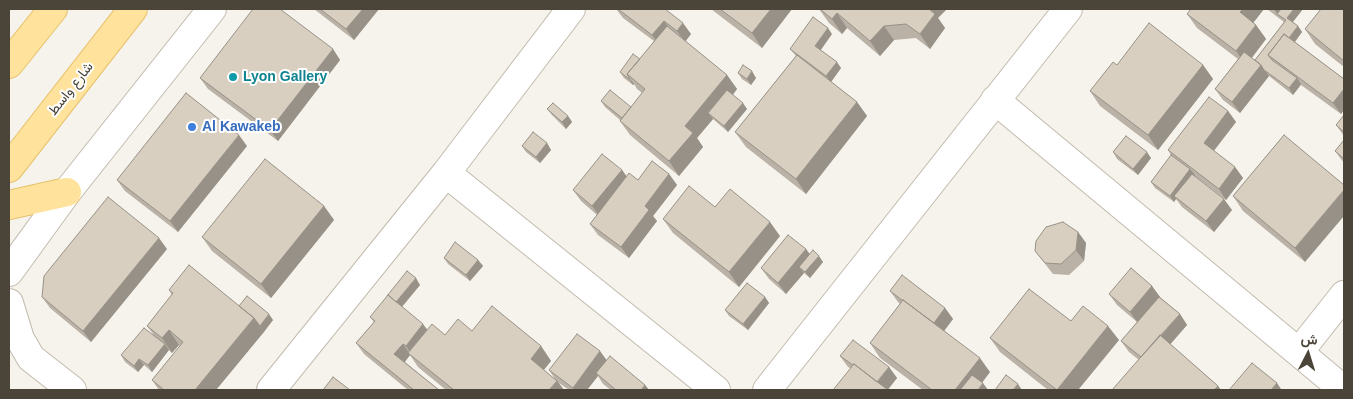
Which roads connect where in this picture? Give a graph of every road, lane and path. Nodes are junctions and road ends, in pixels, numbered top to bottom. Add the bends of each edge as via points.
1 (53, 9) edge
2 (133, 9) edge
3 (212, 9) edge
4 (571, 9) edge
5 (1068, 9) edge
6 (9, 64) edge
7 (995, 100) junction
8 (9, 168) edge
9 (446, 173) junction
10 (67, 192) junction
11 (9, 205) edge
12 (9, 272) edge
13 (1344, 295) edge
14 (9, 303) edge
15 (1299, 352) junction
16 (20, 355) edge
17 (72, 390) edge
18 (270, 390) edge
19 (716, 390) edge
20 (767, 390) edge
21 (1344, 390) edge

1 - 6 main road
2 - 8 main road, شارع واسط
3 - 10 street
4 - 9 street
5 - 7 street
7 - 15 street
7 - 20 street
9 - 18 street
9 - 19 street
10 - 11 main road
10 - 12 street
13 - 15 street
14 - 16 street via 20,339
15 - 21 street
16 - 17 street

